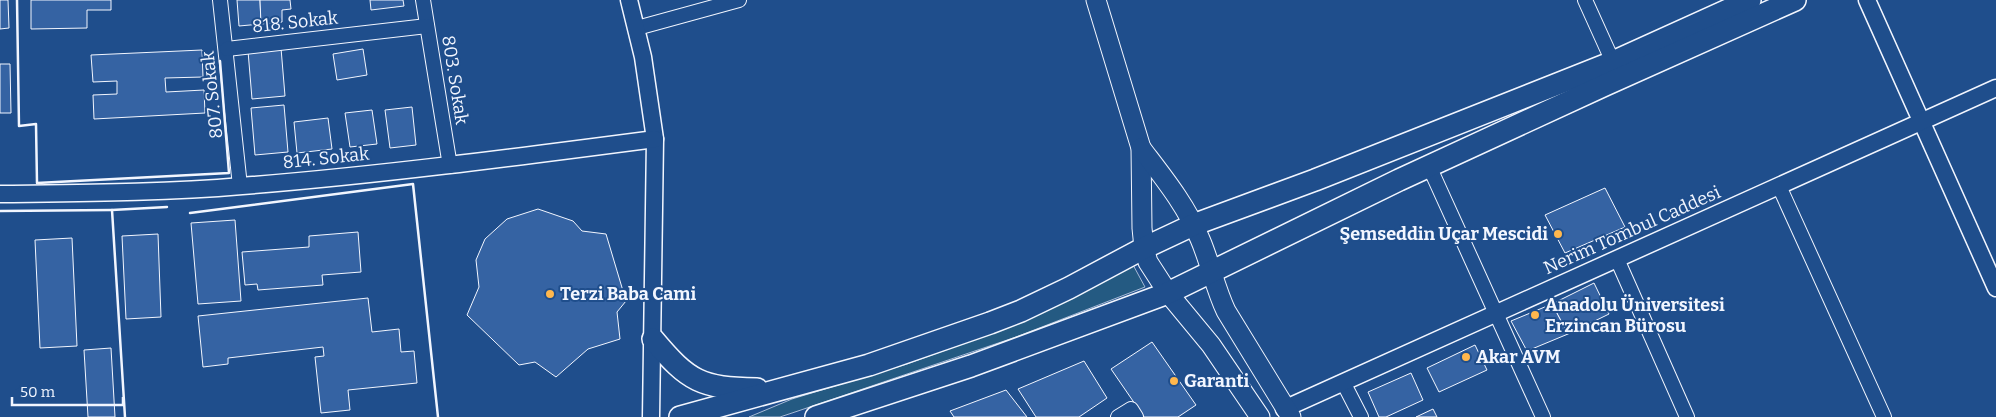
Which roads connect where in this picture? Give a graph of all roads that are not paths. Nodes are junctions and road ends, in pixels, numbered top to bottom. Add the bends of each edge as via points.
1 (220, 0) edge
2 (423, 0) edge
3 (629, 0) edge
4 (739, 0) edge
5 (1096, 0) edge
6 (1585, 0) edge
7 (1796, 0) edge
8 (1867, 0) edge
9 (1744, 1) edge
10 (427, 26) junction
11 (637, 28) junction
12 (226, 49) junction
13 (1613, 62) junction
14 (1996, 88) edge
15 (1921, 122) junction
16 (654, 139) junction
17 (1141, 148) junction
18 (450, 166) junction
19 (1429, 166) junction
20 (240, 186) junction
21 (1779, 186) junction
22 (0, 194) edge
23 (1193, 225) junction
24 (1144, 248) junction
25 (1617, 259) junction
26 (1211, 273) junction
27 (1996, 288) edge
28 (1168, 293) junction
29 (1496, 313) junction
30 (653, 339) junction
31 (1343, 382) junction
32 (785, 389) junction
33 (1288, 413) edge
34 (651, 417) edge
35 (680, 417) edge
36 (816, 417) edge
37 (1118, 417) edge
38 (1136, 417) edge
39 (1260, 417) edge
40 (1361, 417) edge
41 (1543, 417) edge
42 (1687, 417) edge
43 (1884, 417) edge

1 - 12 street, 807. Sokak
2 - 10 street, 803. Sokak
3 - 11 street
4 - 11 street
5 - 17 main road
6 - 13 street
7 - 19 main road
8 - 15 street
9 - 13 main road
10 - 12 street, 818. Sokak
10 - 18 street, 803. Sokak
11 - 16 street
12 - 20 street, 807. Sokak
13 - 23 main road
14 - 15 street, Nerim Tombul Caddesi
15 - 21 street, Nerim Tombul Caddesi
15 - 27 street
16 - 18 street, 814. Sokak
16 - 30 street
17 - 23 main road
17 - 24 main road
18 - 20 street, 814. Sokak
19 - 26 main road
19 - 29 street
20 - 22 street, 814. Sokak
21 - 25 street, Nerim Tombul Caddesi
21 - 43 street
23 - 24 main road
23 - 26 main road
24 - 28 main road via 1148,262
24 - 32 main road via 1005,317 869,365
25 - 29 street, Nerim Tombul Caddesi
25 - 42 street
26 - 28 main road
26 - 33 main road via 1226,311
28 - 36 main road via 971,366
28 - 39 main road via 1211,345
29 - 31 street, Nerim Tombul Caddesi
29 - 41 street
30 - 32 main road via 676,365 708,384 725,389
30 - 34 street
31 - 33 street, Nerim Tombul Caddesi
31 - 40 street
32 - 35 main road
37 - 38 street via 1131,409

